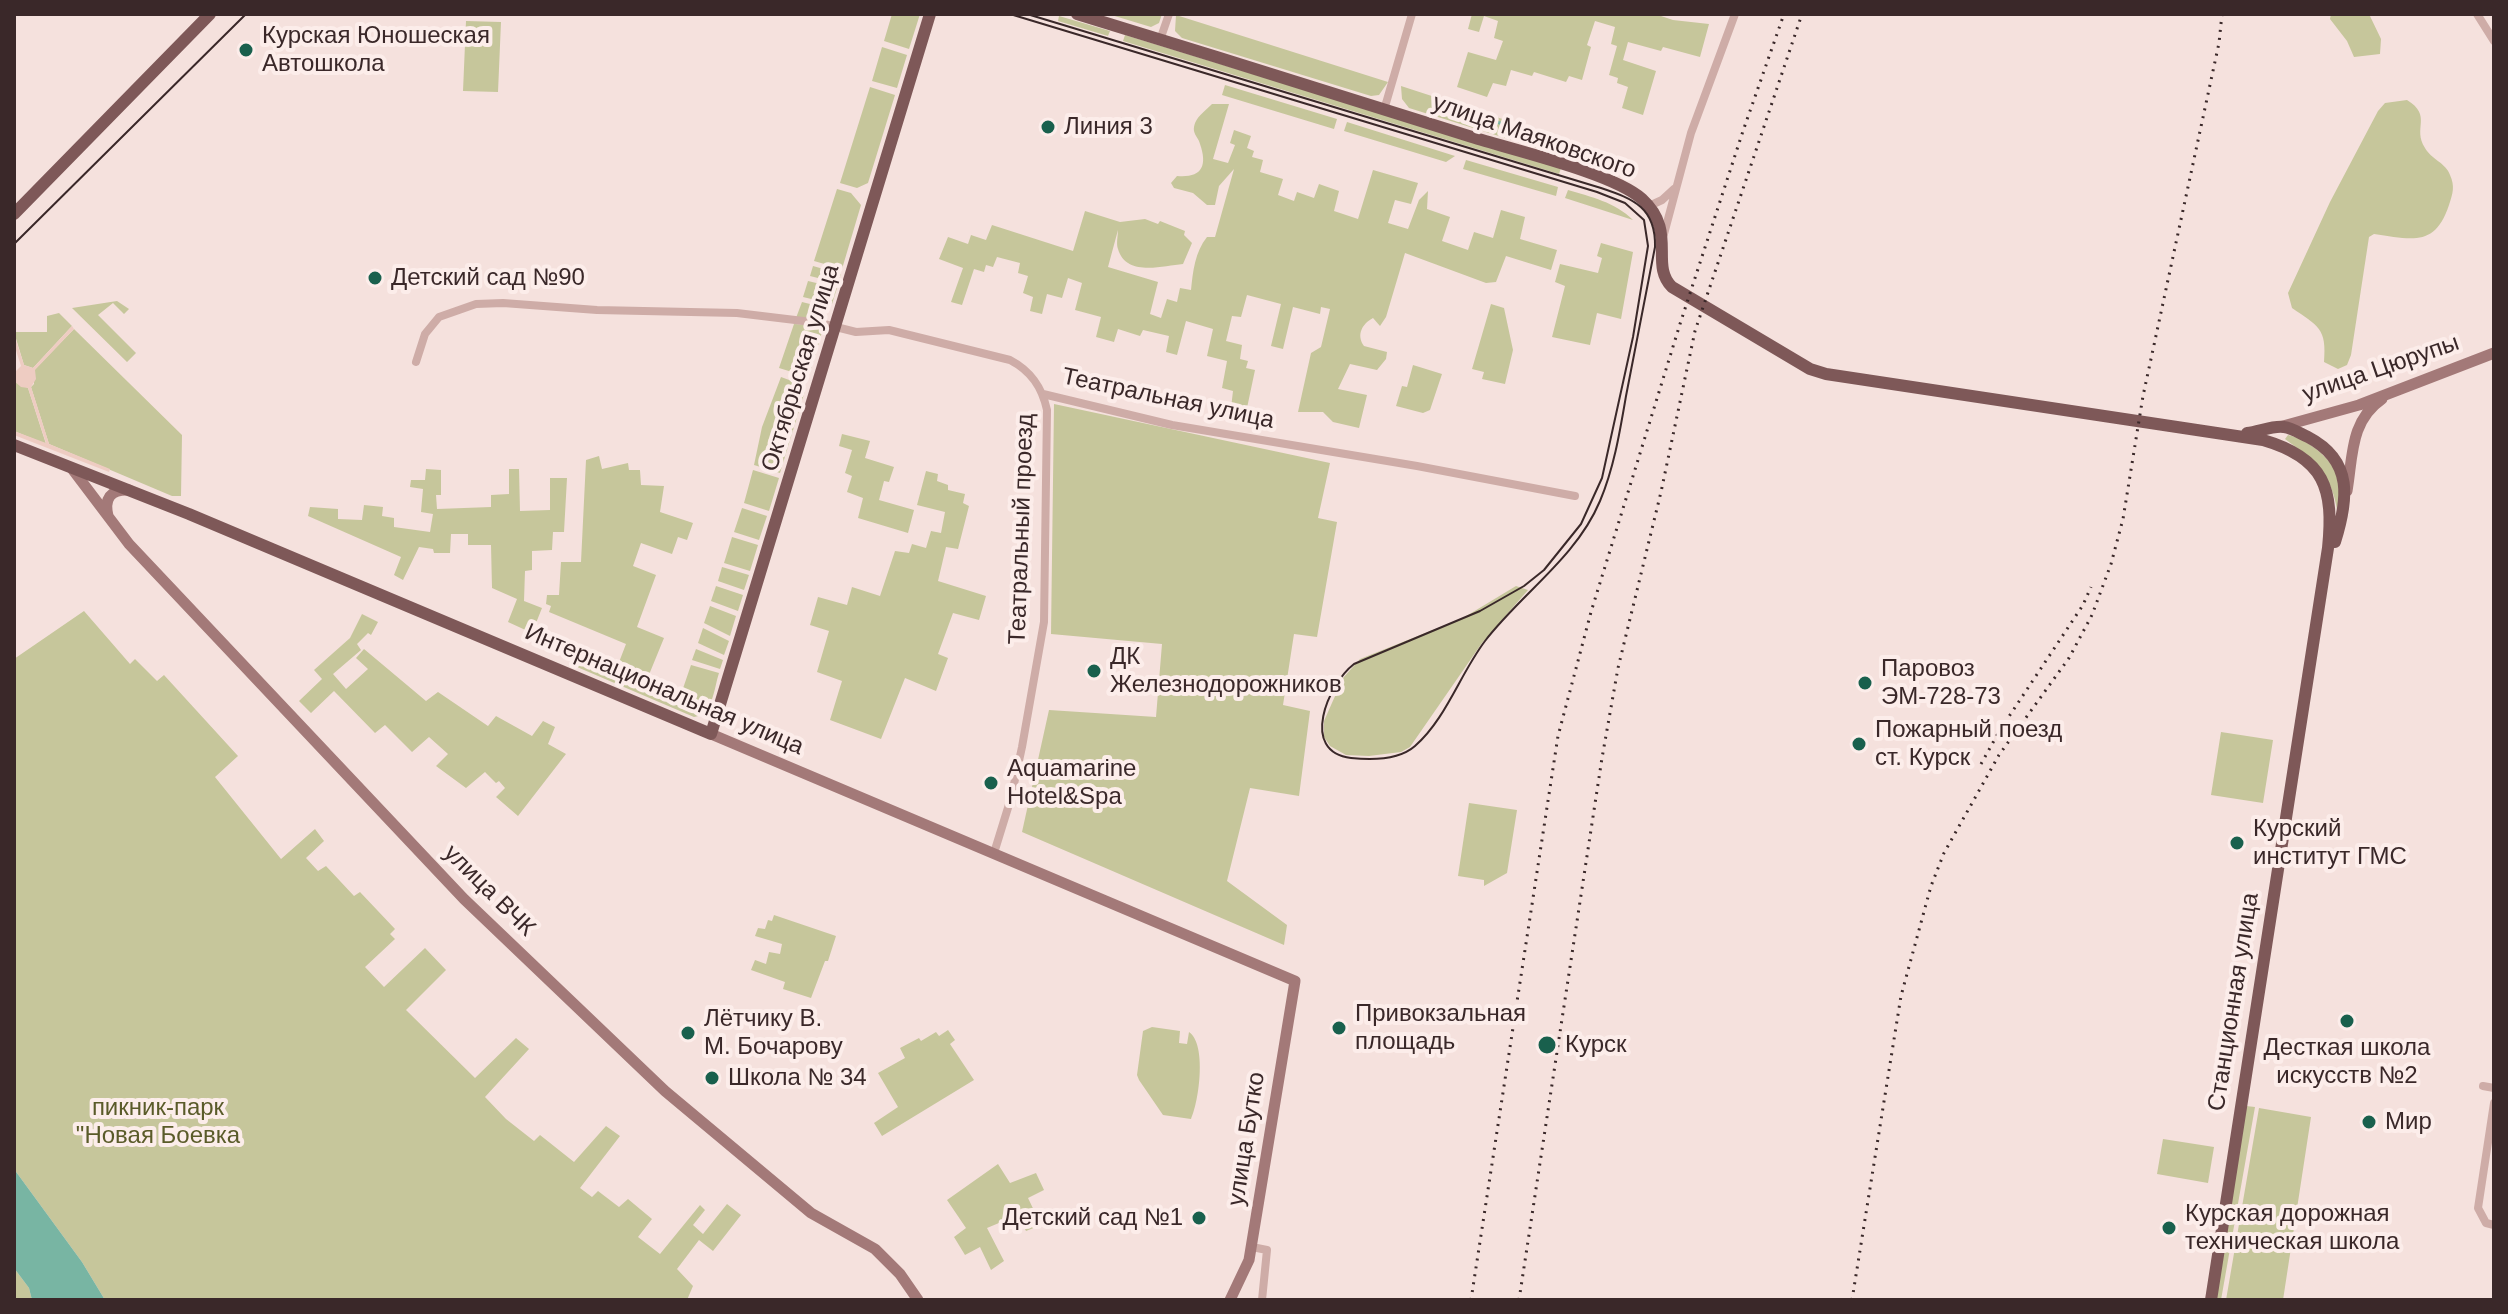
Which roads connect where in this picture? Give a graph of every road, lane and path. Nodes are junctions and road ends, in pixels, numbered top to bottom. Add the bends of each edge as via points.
1 (210, 14) edge
2 (930, 14) edge
3 (1077, 14) edge
4 (1169, 14) edge
5 (1412, 14) edge
6 (1735, 14) edge
7 (2477, 14) edge
8 (1160, 40) junction
9 (2494, 41) edge
10 (1384, 110) junction
11 (1676, 186) junction
12 (1649, 206) junction
13 (14, 214) edge
14 (1662, 251) junction
15 (836, 326) junction
16 (2494, 353) edge
17 (416, 362) dead end
18 (2399, 388) junction
19 (1043, 394) junction
20 (2283, 426) junction
21 (2231, 435) junction
22 (14, 445) edge
23 (69, 467) junction
24 (129, 490) junction
25 (1575, 496) dead end
26 (2346, 500) junction
27 (112, 524) junction
28 (2325, 568) junction
29 (711, 734) junction
30 (994, 853) junction
31 (1295, 981) joint
32 (2483, 1086) dead end
33 (2494, 1088) edge
34 (2494, 1103) edge
35 (2494, 1225) edge
36 (1252, 1247) junction
37 (918, 1300) edge
38 (1230, 1300) edge
39 (1262, 1300) edge
40 (2211, 1300) edge

1 - 13 main road
2 - 15 main road, Октябрьская улица
3 - 8 main road, улица Маяковского
4 - 8 street
5 - 10 street
6 - 11 street
7 - 9 street
8 - 10 main road, улица Маяковского
10 - 12 main road, улица Маяковского via 1612,182
11 - 12 street
11 - 14 street
12 - 14 main road, улица Маяковского via 1661,225
14 - 21 main road, улица Маяковского via 1664,276 1672,287 1810,369
15 - 17 street, Театральная улица via 737,313 476,304 436,319
15 - 19 street, Театральная улица via 856,332 889,330 1010,360 1024,367
15 - 29 main road, Октябрьская улица
16 - 18 main road, улица Цюрупы
18 - 20 main road, улица Цюрупы
18 - 26 main road, Станционная улица via 2371,407 2360,422
19 - 25 street, Театральная улица via 1172,425
19 - 30 street, Театральный проезд via 1044,622 1011,798
20 - 21 main road
20 - 26 main road via 2333,457 2344,479
21 - 28 main road, Станционная улица via 2291,450 2319,475 2331,512
22 - 23 main road, Интернациональная улица
23 - 24 main road, Интернациональная улица
23 - 27 main road, улица ВЧК
24 - 27 main road via 109,496 106,507
24 - 29 main road, Интернациональная улица
26 - 28 main road, Станционная улица
27 - 37 main road, улица ВЧК via 464,899 558,991 665,1091 811,1213 875,1249
28 - 40 main road, Станционная улица
29 - 30 main road, Интернациональная улица
30 - 31 main road, Интернациональная улица
31 - 36 main road, улица Бутко
32 - 33 street
34 - 35 street via 2478,1208 2486,1223
36 - 38 main road, улица Бутко
36 - 39 street via 1267,1250

